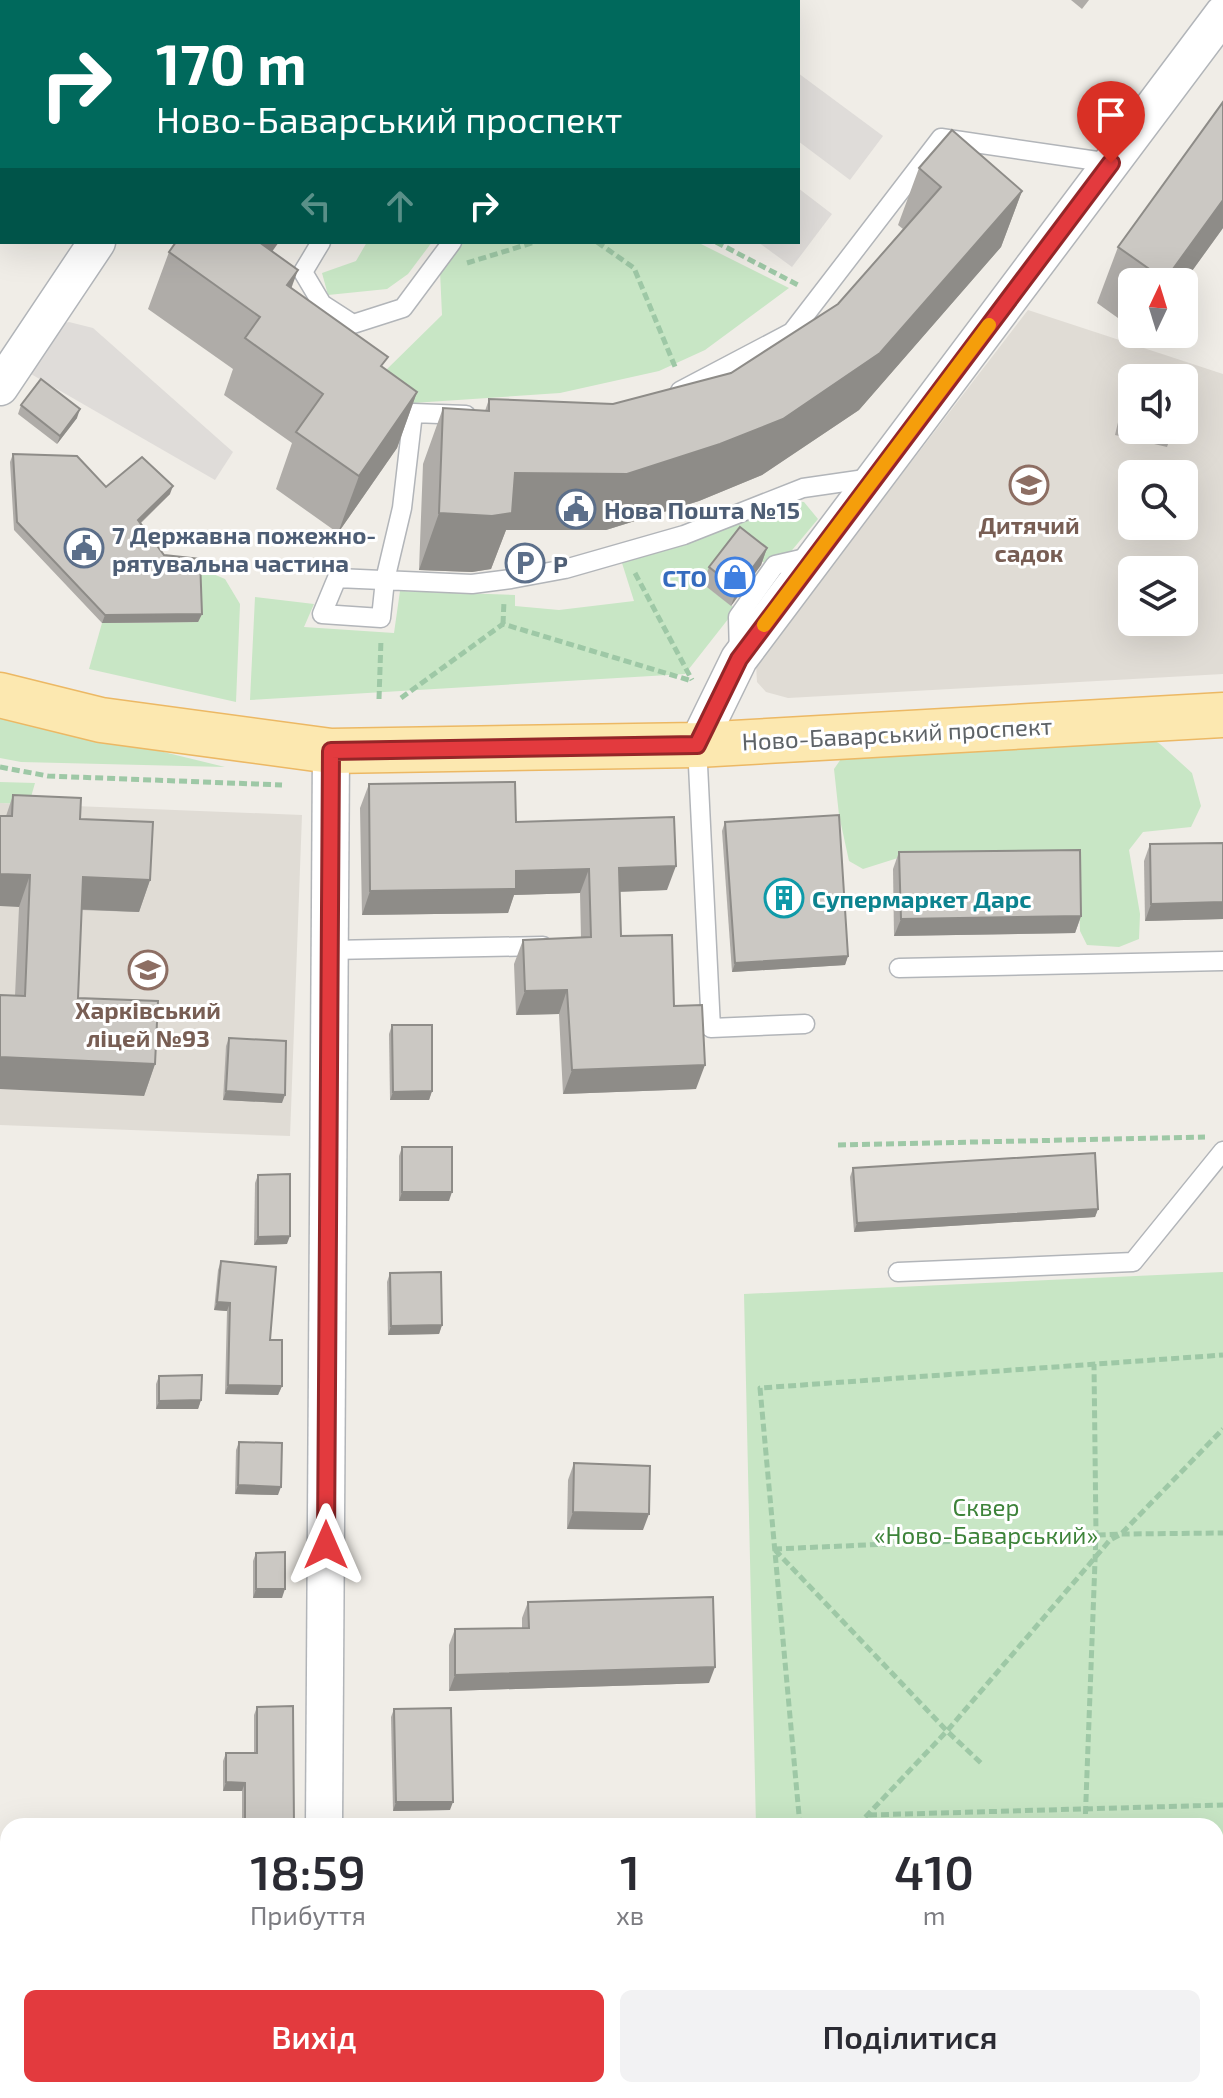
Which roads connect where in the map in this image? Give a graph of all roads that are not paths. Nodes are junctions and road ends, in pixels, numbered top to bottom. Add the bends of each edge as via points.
1 (1223, 14) edge
2 (1111, 163) junction
3 (96, 244) edge
4 (320, 244) edge
5 (451, 244) edge
6 (0, 387) edge
7 (656, 397) edge
8 (491, 416) edge
9 (875, 477) junction
10 (385, 580) junction
11 (0, 695) edge
12 (1223, 715) edge
13 (697, 745) junction
14 (331, 769) junction
15 (557, 946) edge
16 (330, 950) junction
17 (1223, 961) edge
18 (899, 968) dead end
19 (805, 1024) dead end
20 (1223, 1151) edge
21 (898, 1272) dead end
22 (324, 1818) edge

1 - 2 street
2 - 7 lane via 941,138 792,332 684,389
2 - 9 street
3 - 6 street
4 - 5 lane via 303,272 322,304 353,324 403,308
8 - 10 lane via 413,413 402,508
9 - 10 lane via 803,488 684,535 565,569 472,584
9 - 13 street via 739,659
10 - 10 lane via 337,578 322,614 381,618
11 - 14 main road, Ново-Баварський проспект
12 - 13 main road, Ново-Баварський проспект
13 - 14 main road, Ново-Баварський проспект
13 - 19 lane via 711,1028
14 - 16 street
15 - 16 lane
16 - 22 street
17 - 18 lane
20 - 21 lane via 1133,1262

